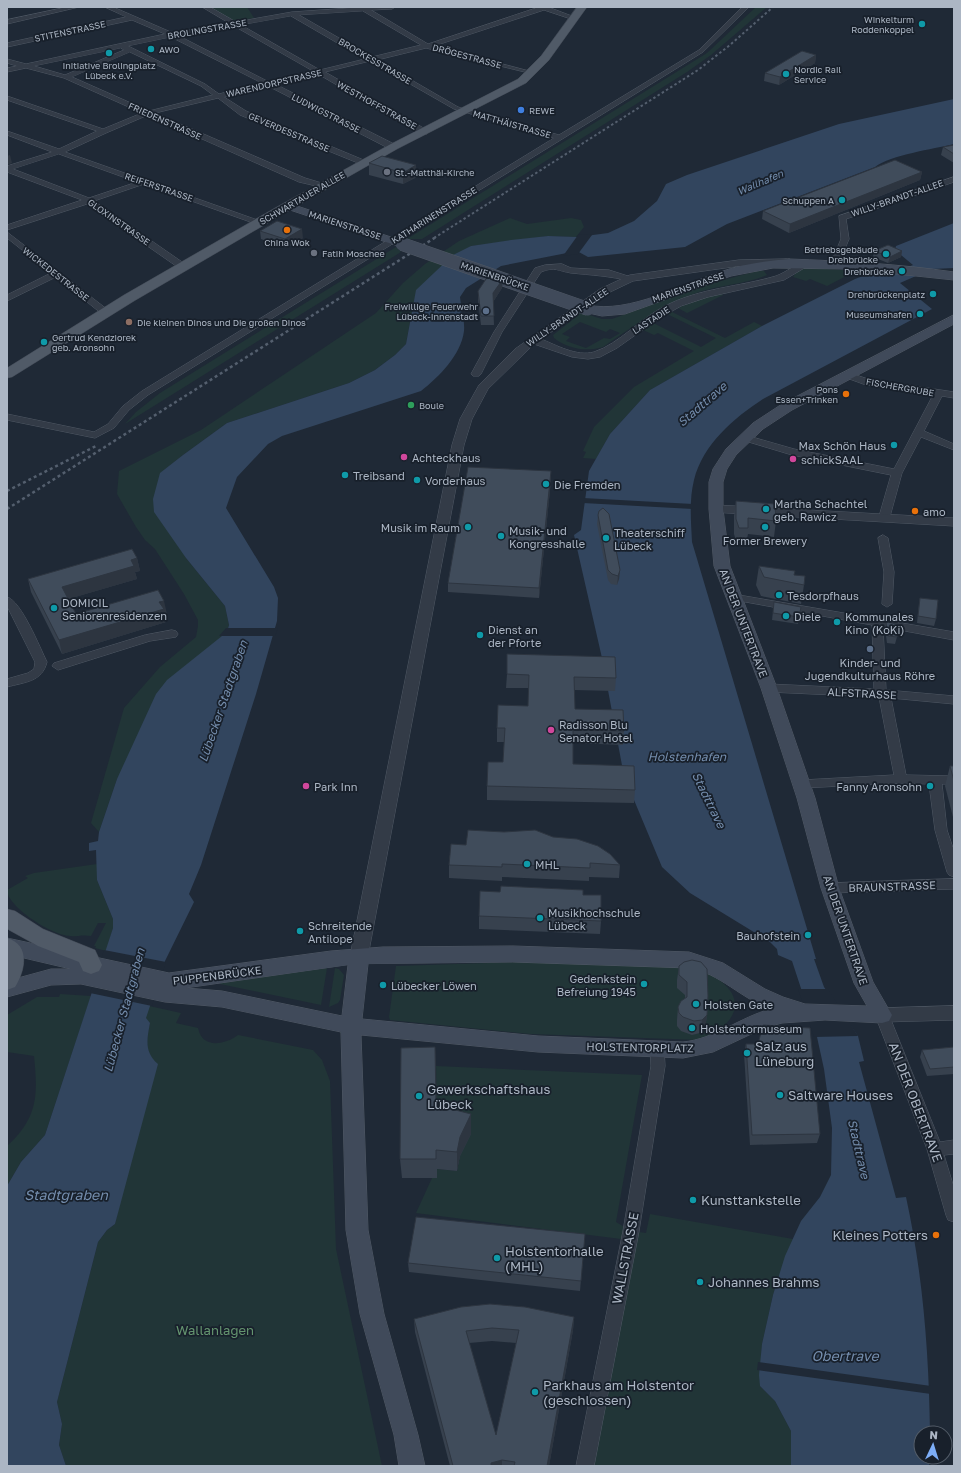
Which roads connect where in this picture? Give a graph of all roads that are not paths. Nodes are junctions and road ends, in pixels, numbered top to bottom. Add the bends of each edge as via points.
1 (76, 7) edge
2 (108, 7) edge
3 (205, 7) edge
4 (392, 7) edge
5 (582, 7) edge
6 (746, 7) edge
7 (543, 8) edge
8 (364, 9) junction
9 (291, 11) edge
10 (132, 18) junction
11 (574, 18) junction
12 (7, 22) edge
13 (234, 24) junction
14 (172, 35) junction
15 (7, 45) edge
16 (122, 46) junction
17 (427, 46) junction
18 (129, 50) junction
19 (370, 59) junction
20 (7, 62) edge
21 (23, 67) junction
22 (7, 70) edge
23 (317, 72) junction
24 (531, 73) junction
25 (66, 78) junction
26 (268, 84) junction
27 (219, 96) junction
28 (7, 98) edge
29 (464, 111) junction
30 (148, 113) junction
31 (103, 131) junction
32 (424, 132) junction
33 (7, 133) edge
34 (560, 138) junction
35 (392, 147) junction
36 (59, 152) junction
37 (363, 163) junction
38 (7, 168) edge
39 (954, 179) edge
40 (144, 182) junction
41 (322, 186) junction
42 (88, 201) junction
43 (288, 206) junction
44 (259, 222) junction
45 (7, 228) edge
46 (7, 234) edge
47 (398, 242) junction
48 (789, 263) junction
49 (808, 264) junction
50 (837, 265) junction
51 (182, 266) junction
52 (759, 266) junction
53 (703, 267) junction
54 (728, 273) junction
55 (56, 274) junction
56 (954, 276) edge
57 (630, 278) junction
58 (774, 279) junction
59 (7, 298) edge
60 (588, 309) joint
61 (105, 312) junction
62 (954, 319) edge
63 (533, 340) junction
64 (7, 374) edge
65 (476, 374) dead end
66 (847, 374) junction
67 (939, 393) junction
68 (954, 395) edge
69 (7, 417) edge
70 (919, 434) junction
71 (745, 438) junction
72 (954, 447) edge
73 (897, 473) junction
74 (716, 509) junction
75 (882, 522) junction
76 (954, 522) edge
77 (733, 597) junction
78 (7, 600) edge
79 (885, 613) junction
80 (172, 634) dead end
81 (954, 636) edge
82 (58, 666) dead end
83 (7, 683) edge
84 (769, 688) junction
85 (882, 693) junction
86 (954, 700) edge
87 (901, 779) junction
88 (935, 780) junction
89 (954, 780) edge
90 (802, 784) junction
91 (954, 872) edge
92 (954, 884) edge
93 (830, 888) junction
94 (7, 917) edge
95 (7, 946) edge
96 (359, 956) junction
97 (89, 971) junction
98 (7, 981) edge
99 (167, 987) junction
100 (7, 989) edge
101 (804, 1012) junction
102 (954, 1013) edge
103 (882, 1014) junction
104 (351, 1026) junction
105 (657, 1048) junction
106 (954, 1147) edge
107 (935, 1149) junction
108 (954, 1215) edge
109 (412, 1466) edge
110 (585, 1466) edge

1 - 12 street
2 - 10 street, LUDWIGSTRASSE
3 - 13 street, WESTHOFFSTRASSE
4 - 8 street, BROLINGSTRASSE
5 - 11 main road, SCHWARTAUER ALLEE
6 - 34 street, KATHARINENSTRASSE via 700,51
7 - 11 street
7 - 17 street, WARENDORPSTRASSE
8 - 9 street, BROLINGSTRASSE
8 - 17 street, DRÖGESTRASSE
9 - 13 street, BROLINGSTRASSE
9 - 19 street, BROCKESSTRASSE
10 - 14 street, LUDWIGSTRASSE
10 - 15 street, STITENSTRASSE
11 - 24 main road, SCHWARTAUER ALLEE
13 - 14 street, BROLINGSTRASSE
13 - 23 street, WESTHOFFSTRASSE
14 - 16 street, BROLINGSTRASSE
14 - 26 street, LUDWIGSTRASSE
16 - 18 street, GEVERDESSTRASSE
16 - 21 street, BROLINGSTRASSE
17 - 19 street, WARENDORPSTRASSE
17 - 24 street, DRÖGESTRASSE
18 - 25 street
18 - 27 street, GEVERDESSTRASSE via 203,85
19 - 23 street, WARENDORPSTRASSE
19 - 29 street, BROCKESSTRASSE
20 - 21 street, FRIEDENSTRASSE
21 - 22 street, BROLINGSTRASSE
21 - 25 street, FRIEDENSTRASSE
23 - 26 street, WARENDORPSTRASSE
23 - 32 street, WESTHOFFSTRASSE
24 - 29 main road, SCHWARTAUER ALLEE via 509,88
25 - 30 street, FRIEDENSTRASSE
26 - 27 street, WARENDORPSTRASSE
26 - 35 street, LUDWIGSTRASSE
27 - 30 street, WARENDORPSTRASSE
27 - 37 street, GEVERDESSTRASSE via 243,113
28 - 31 street
29 - 32 main road, SCHWARTAUER ALLEE
29 - 34 street, MATTHÄISTRASSE
30 - 31 street, WARENDORPSTRASSE
30 - 41 street, FRIEDENSTRASSE via 302,180
31 - 36 street, WARENDORPSTRASSE
32 - 35 main road, SCHWARTAUER ALLEE
33 - 36 street, REIFERSTRASSE
34 - 47 street, KATHARINENSTRASSE
35 - 37 main road, SCHWARTAUER ALLEE
36 - 38 street, WARENDORPSTRASSE
36 - 40 street, REIFERSTRASSE
37 - 41 main road, SCHWARTAUER ALLEE
38 - 42 street, GLOXINSTRASSE
39 - 50 street, WILLY-BRANDT-ALLEE via 842,218 844,239
40 - 42 street
40 - 44 street, REIFERSTRASSE
41 - 43 main road, SCHWARTAUER ALLEE
42 - 45 street
42 - 51 street, GLOXINSTRASSE
43 - 44 main road, SCHWARTAUER ALLEE
43 - 47 main road, MARIENSTRASSE
44 - 51 main road, SCHWARTAUER ALLEE
46 - 55 street, WICKEDESTRASSE
47 - 60 main road, MARIENBRÜCKE, bridge
47 - 69 street, KATHARINENSTRASSE via 145,393 126,408 112,426 95,435
48 - 49 main road, WILLY-BRANDT-ALLEE
48 - 52 main road, MARIENSTRASSE
48 - 53 street, WILLY-BRANDT-ALLEE via 779,261
49 - 50 main road, WILLY-BRANDT-ALLEE
49 - 58 street, LASTADIE via 795,266 784,277
50 - 56 main road, WILLY-BRANDT-ALLEE
51 - 61 main road, SCHWARTAUER ALLEE
52 - 54 main road, MARIENSTRASSE
52 - 58 street via 774,270
53 - 54 street, WILLY-BRANDT-ALLEE via 721,269
53 - 57 street, WILLY-BRANDT-ALLEE
54 - 60 main road, MARIENSTRASSE via 624,310 602,312
55 - 59 street
55 - 61 street, WICKEDESTRASSE
57 - 63 street, WILLY-BRANDT-ALLEE via 604,291
57 - 65 street via 609,273 569,270 562,266 538,270 498,332
58 - 63 street, LASTADIE via 681,302 593,356 577,355
61 - 64 main road, SCHWARTAUER ALLEE
62 - 66 main road, AN DER UNTERTRAVE
63 - 96 street, WILLY-BRANDT-ALLEE via 483,387 466,419 458,445
66 - 67 street, FISCHERGRUBE via 866,382
66 - 71 main road, AN DER UNTERTRAVE via 787,407
67 - 68 street, FISCHERGRUBE
67 - 70 street
70 - 72 street
70 - 73 street
71 - 73 street via 838,463
71 - 74 main road, AN DER UNTERTRAVE via 720,468 716,482
73 - 75 street
74 - 75 street
74 - 77 main road, AN DER UNTERTRAVE via 722,566
75 - 76 street
75 - 79 street via 889,572
77 - 79 street
77 - 84 main road, AN DER UNTERTRAVE
78 - 83 street via 13,605 41,662 39,672
79 - 81 street
79 - 85 street
80 - 82 street via 149,638
84 - 85 street, ALFSTRASSE
84 - 90 main road, AN DER UNTERTRAVE
85 - 86 street, ALFSTRASSE
85 - 87 street
87 - 88 street
87 - 90 street
88 - 89 street
88 - 91 street via 941,830
90 - 93 main road, AN DER UNTERTRAVE
92 - 93 street, BRAUNSTRASSE
93 - 103 main road, AN DER UNTERTRAVE via 864,983
94 - 97 main road via 36,936 87,956
95 - 97 main road, PUPPENBRÜCKE
95 - 98 main road via 14,960
96 - 99 main road, PUPPENBRÜCKE via 194,980
96 - 101 main road via 513,954 698,961 764,997
96 - 104 main road
97 - 99 main road, PUPPENBRÜCKE
97 - 100 main road, PUPPENBRÜCKE via 51,977
99 - 104 main road, PUPPENBRÜCKE
101 - 103 main road
101 - 105 main road, HOLSTENTORPLATZ via 781,1014 758,1021 702,1048
102 - 103 street
103 - 107 street, AN DER OBERTRAVE
104 - 105 main road, HOLSTENTORPLATZ via 538,1044
104 - 109 main road via 357,1230 372,1314 406,1435
105 - 110 street, WALLSTRASSE via 658,1066 631,1231
106 - 107 street
107 - 108 street, AN DER OBERTRAVE

